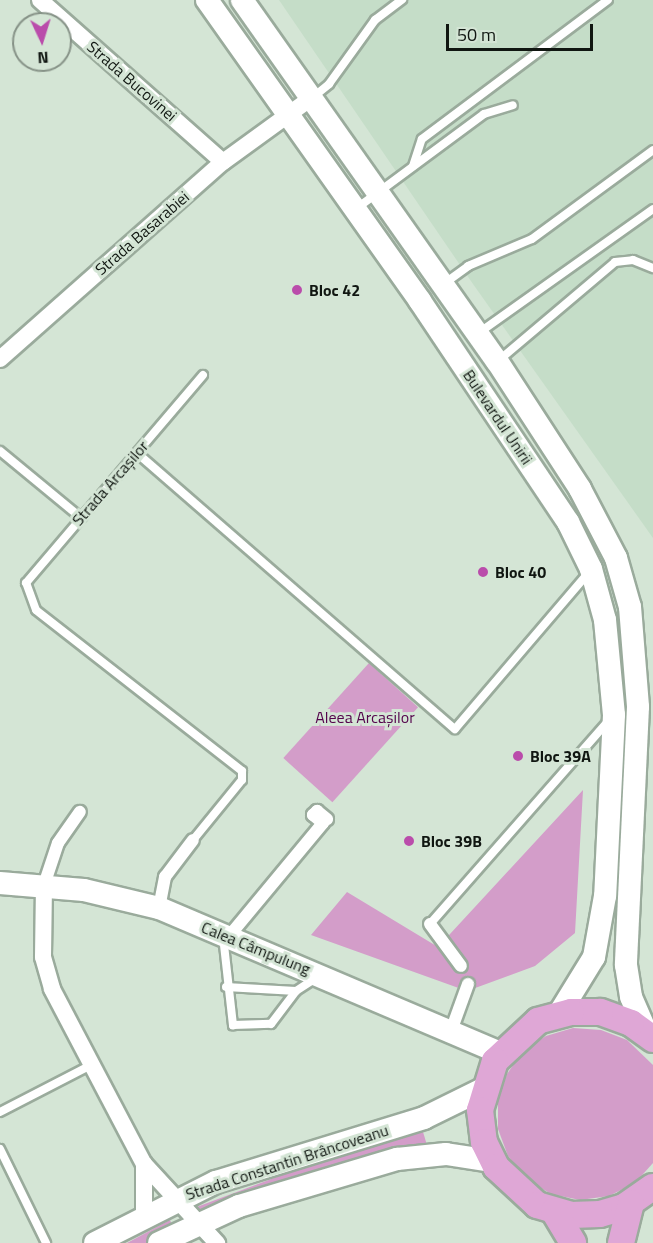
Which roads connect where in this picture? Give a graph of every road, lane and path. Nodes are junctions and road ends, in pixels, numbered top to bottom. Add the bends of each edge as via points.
1 (40, 0) edge
2 (207, 0) edge
3 (242, 0) edge
4 (402, 0) edge
5 (608, 0) edge
6 (311, 98) junction
7 (513, 105) dead end
8 (288, 113) junction
9 (653, 150) edge
10 (223, 162) junction
11 (413, 166) junction
12 (378, 191) junction
13 (356, 208) junction
14 (653, 209) edge
15 (653, 268) edge
16 (442, 286) junction
17 (477, 334) junction
18 (0, 358) edge
19 (497, 361) junction
20 (203, 375) dead end
21 (0, 451) edge
22 (137, 453) junction
23 (80, 517) junction
24 (610, 546) junction
25 (591, 569) junction
26 (645, 707) edge
27 (614, 715) junction
28 (80, 812) dead end
29 (327, 819) dead end
30 (193, 840) joint
31 (0, 883) edge
32 (44, 885) junction
33 (159, 909) junction
34 (430, 924) joint
35 (227, 934) junction
36 (461, 966) dead end
37 (321, 975) junction
38 (468, 984) dead end
39 (226, 987) junction
40 (296, 991) junction
41 (559, 1014) junction
42 (451, 1031) junction
43 (650, 1037) edge
44 (500, 1053) junction
45 (91, 1065) junction
46 (483, 1089) junction
47 (0, 1112) edge
48 (0, 1149) edge
49 (492, 1161) junction
50 (144, 1164) junction
51 (653, 1187) edge
52 (179, 1197) junction
53 (631, 1203) junction
54 (554, 1211) junction
55 (144, 1216) junction
56 (194, 1223) junction
57 (46, 1243) edge
58 (95, 1243) edge
59 (159, 1243) edge
60 (217, 1243) edge
61 (573, 1243) edge
62 (621, 1243) edge

1 - 10 street, Strada Bucovinei
2 - 8 main road, Bulevardul Unirii
3 - 6 main road
4 - 6 lane via 375,20 329,84
5 - 11 lane via 422,139
6 - 8 street, Strada Basarabiei
6 - 12 main road, Bulevardul Unirii
7 - 11 lane via 484,114
8 - 10 street, Strada Basarabiei
8 - 13 main road, Bulevardul Unirii
9 - 16 lane via 532,239 468,266
10 - 18 street, Strada Basarabiei
11 - 12 lane
12 - 13 lane
12 - 16 main road, Bulevardul Unirii
13 - 25 main road, Bulevardul Unirii via 568,522
14 - 17 lane
15 - 19 lane via 633,260 615,262
16 - 17 main road, Bulevardul Unirii
17 - 19 main road, Bulevardul Unirii
19 - 24 main road, Bulevardul Unirii
20 - 22 lane, Strada Arcașilor
21 - 23 lane
22 - 23 lane, Strada Arcașilor
22 - 25 lane via 455,729
23 - 30 lane, Strada Arcașilor via 26,583 26,595 36,610 242,771 242,780
24 - 25 street
24 - 26 main road, Bulevardul Unirii via 630,607
25 - 27 main road, Bulevardul Unirii via 605,620
26 - 27 street
26 - 43 main road, Bulevardul Unirii via 628,903 627,981
27 - 34 lane
27 - 41 main road, Bulevardul Unirii via 605,896 594,957
28 - 32 street via 58,843
29 - 35 street via 317,811 314,815 323,823
30 - 33 street via 165,877
31 - 32 main road, Calea Câmpulung
32 - 33 main road, Calea Câmpulung
32 - 45 street via 44,967
33 - 35 main road, Calea Câmpulung
34 - 36 street
35 - 37 main road, Calea Câmpulung
35 - 39 lane
37 - 40 lane
37 - 42 main road, Calea Câmpulung
38 - 42 street
39 - 40 lane
39 - 40 lane via 230,1021 238,1027 271,1024
41 - 43 main road via 608,1014
41 - 44 main road via 520,1032
42 - 44 main road, Calea Câmpulung
44 - 46 main road
45 - 47 lane
45 - 50 street
46 - 49 main road via 481,1127
46 - 52 main road, Strada Constantin Brâncoveanu via 424,1118
48 - 57 lane
49 - 54 main road via 516,1191
49 - 56 main road, Strada Constantin Brâncoveanu via 446,1154 397,1158
50 - 52 street
50 - 55 street
51 - 53 main road
52 - 55 main road, Strada Constantin Brâncoveanu
52 - 56 street
53 - 54 main road via 596,1215
53 - 62 main road
54 - 61 main road
55 - 58 main road, Strada Constantin Brâncoveanu
56 - 59 main road, Strada Constantin Brâncoveanu
56 - 60 street

